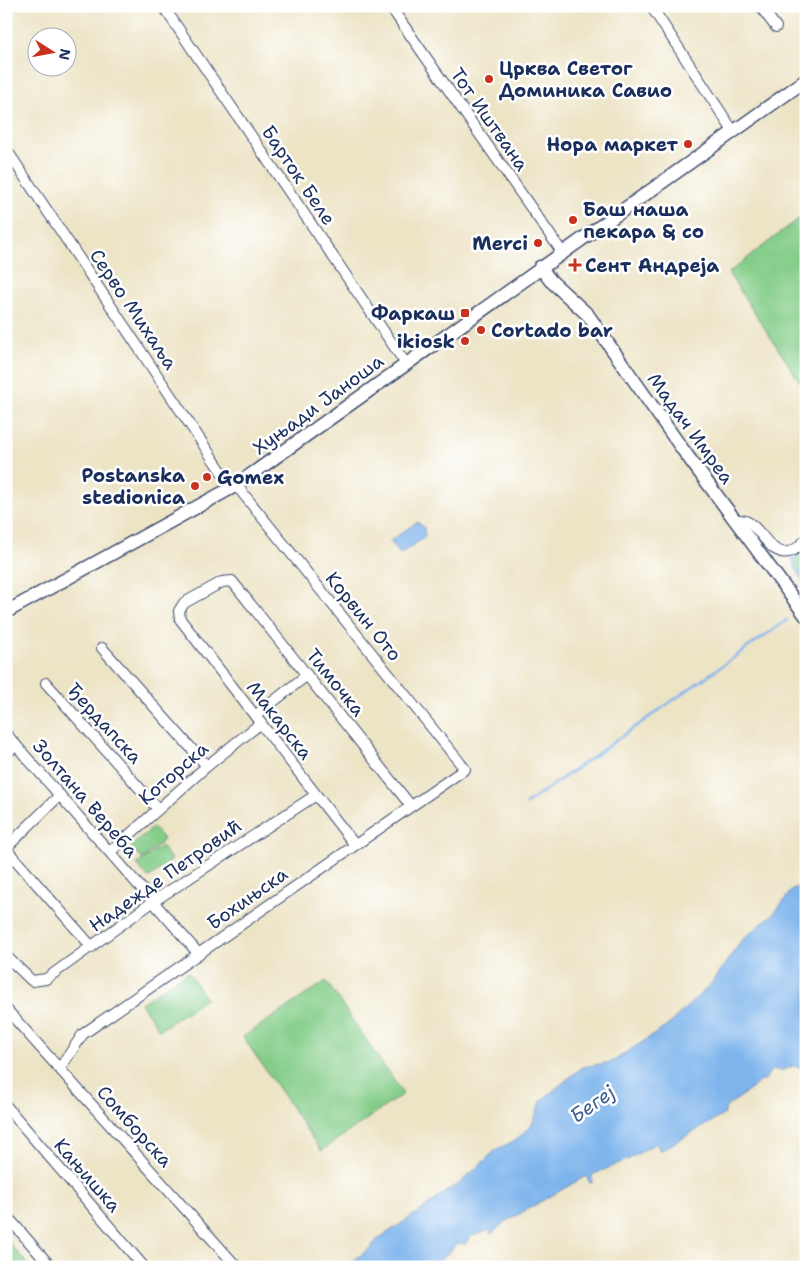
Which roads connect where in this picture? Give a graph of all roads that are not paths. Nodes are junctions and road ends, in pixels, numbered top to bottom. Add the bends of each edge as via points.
1 (163, 6) edge
2 (390, 6) edge
3 (651, 6) edge
4 (760, 6) edge
5 (776, 27) dead end
6 (806, 80) edge
7 (733, 132) junction
8 (6, 149) edge
9 (562, 252) junction
10 (540, 267) junction
11 (406, 364) junction
12 (235, 486) junction
13 (737, 522) junction
14 (806, 540) edge
15 (6, 612) edge
16 (179, 616) joint
17 (806, 616) edge
18 (102, 648) dead end
19 (307, 675) junction
20 (46, 683) dead end
21 (258, 720) junction
22 (6, 734) edge
23 (16, 745) junction
24 (6, 754) edge
25 (207, 766) junction
26 (465, 769) joint
27 (60, 795) junction
28 (316, 795) junction
29 (412, 806) junction
30 (158, 809) junction
31 (355, 845) junction
32 (6, 849) edge
33 (110, 852) junction
34 (154, 901) junction
35 (92, 947) junction
36 (198, 954) junction
37 (6, 956) edge
38 (6, 1009) edge
39 (60, 1068) junction
40 (6, 1106) edge
41 (6, 1215) edge
42 (51, 1267) edge
43 (144, 1267) edge
44 (237, 1267) edge

1 - 11 street, Барток Беле
2 - 9 street, Тот Иштвана
3 - 7 street
4 - 5 street
6 - 7 street, Хуњади Јаноша
7 - 9 street, Хуњади Јаноша
8 - 12 street, Серво Михаља via 225,477
9 - 10 street, Хуњади Јаноша
10 - 11 street, Хуњади Јаноша
10 - 13 street, Мадач Имреа via 588,315
11 - 12 street, Хуњади Јаноша
12 - 15 street, Хуњади Јаноша
12 - 26 street, Корвин Ото
13 - 14 street via 745,520 751,524 770,546 778,550 794,551
13 - 17 street, Мадач Имреа
16 - 19 street, Тимочка via 184,603 222,582 232,581
16 - 21 street, Макарска
18 - 25 street
19 - 21 street, Которска
19 - 29 street, Тимочка
20 - 30 street, Ђердапска
21 - 25 street, Которска
21 - 28 street, Макарска
22 - 23 street, Золтана Вереба
23 - 24 street
23 - 27 street, Золтана Вереба
25 - 30 street, Которска
26 - 29 street, Бохињска
27 - 32 street
27 - 33 street, Золтана Вереба
28 - 31 street, Макарска
28 - 34 street, Надежде Петровић
29 - 31 street, Бохињска
30 - 33 street, Которска
31 - 36 street, Бохињска
32 - 35 street
33 - 34 street, Золтана Вереба
34 - 35 street, Надежде Петровић
34 - 36 street, Золтана Вереба
35 - 37 street, Надежде Петровић via 46,979 32,982
36 - 39 street, Бохињска via 83,1034
38 - 39 street, Сомборска
39 - 44 street, Сомборска
40 - 43 street, Кањишка
41 - 42 street

